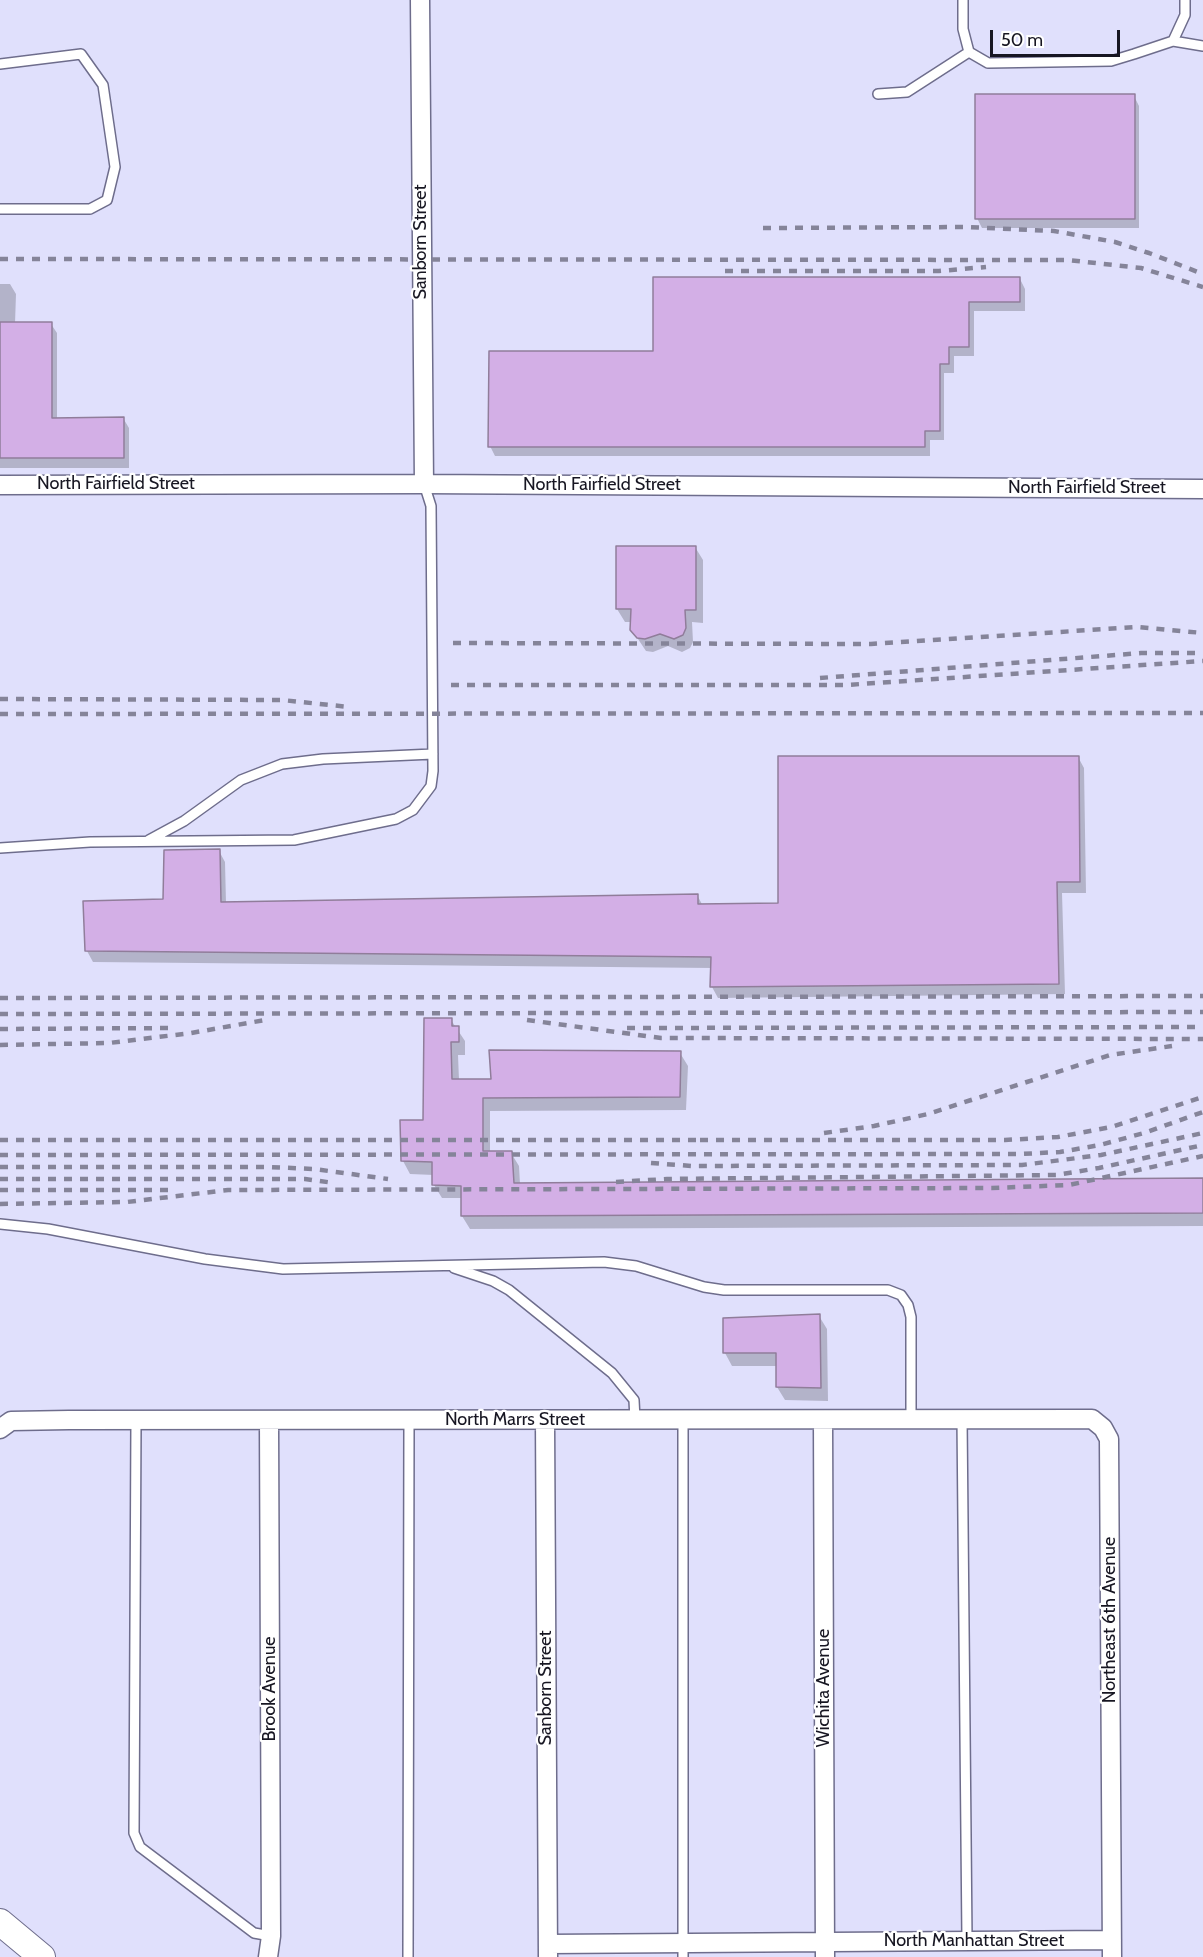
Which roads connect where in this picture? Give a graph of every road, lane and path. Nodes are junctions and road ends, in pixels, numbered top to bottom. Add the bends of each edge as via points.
1 (420, 0) edge
2 (963, 0) edge
3 (1185, 0) edge
4 (1173, 41) junction
5 (1203, 46) edge
6 (969, 52) junction
7 (0, 63) edge
8 (878, 94) dead end
9 (0, 209) edge
10 (0, 484) edge
11 (423, 484) junction
12 (1203, 489) edge
13 (433, 754) junction
14 (147, 841) junction
15 (0, 848) edge
16 (0, 1224) edge
17 (446, 1265) junction
18 (962, 1418) junction
19 (911, 1419) junction
20 (136, 1420) junction
21 (409, 1420) junction
22 (545, 1420) junction
23 (635, 1420) junction
24 (823, 1420) junction
25 (269, 1421) junction
26 (683, 1421) junction
27 (0, 1429) edge
28 (0, 1922) edge
29 (271, 1936) junction
30 (967, 1940) junction
31 (1112, 1948) edge
32 (683, 1949) edge
33 (825, 1950) edge
34 (548, 1951) edge
35 (42, 1957) edge
36 (268, 1957) edge
37 (408, 1957) edge

1 - 11 street, Sanborn Street
2 - 6 lane via 963,29
3 - 4 lane via 1185,15
4 - 5 lane
4 - 6 lane via 1111,61 988,63
6 - 8 lane via 907,93
7 - 9 lane via 81,54 103,85 115,167 107,200 90,209
10 - 11 street, North Fairfield Street
11 - 12 street, North Fairfield Street
11 - 13 lane via 431,506
13 - 14 lane via 282,764 241,780
13 - 14 lane via 431,786 413,810 396,819 283,840
14 - 15 lane
16 - 17 lane via 283,1269
17 - 19 lane via 604,1262 636,1266 724,1290 888,1290 901,1295 911,1317
17 - 23 lane via 509,1290 612,1373 634,1400
18 - 19 street, North Marrs Street
18 - 30 lane
18 - 31 street, Northeast 6th Avenue via 1092,1419 1109,1438
19 - 24 street, North Marrs Street
20 - 25 street, North Marrs Street
20 - 27 street, North Marrs Street via 11,1421
20 - 29 lane via 134,1833 140,1847 254,1933
21 - 22 street, North Marrs Street
21 - 25 street, North Marrs Street
21 - 37 lane
22 - 23 street, North Marrs Street
22 - 34 street, Sanborn Street
23 - 26 street, North Marrs Street
24 - 26 street, North Marrs Street
24 - 33 street, Wichita Avenue
25 - 29 street, Brook Avenue
26 - 32 lane
28 - 35 main road
29 - 36 street, Brook Avenue
30 - 31 street, North Manhattan Street
30 - 33 street, North Manhattan Street
32 - 33 street, North Manhattan Street
32 - 34 street, North Manhattan Street

